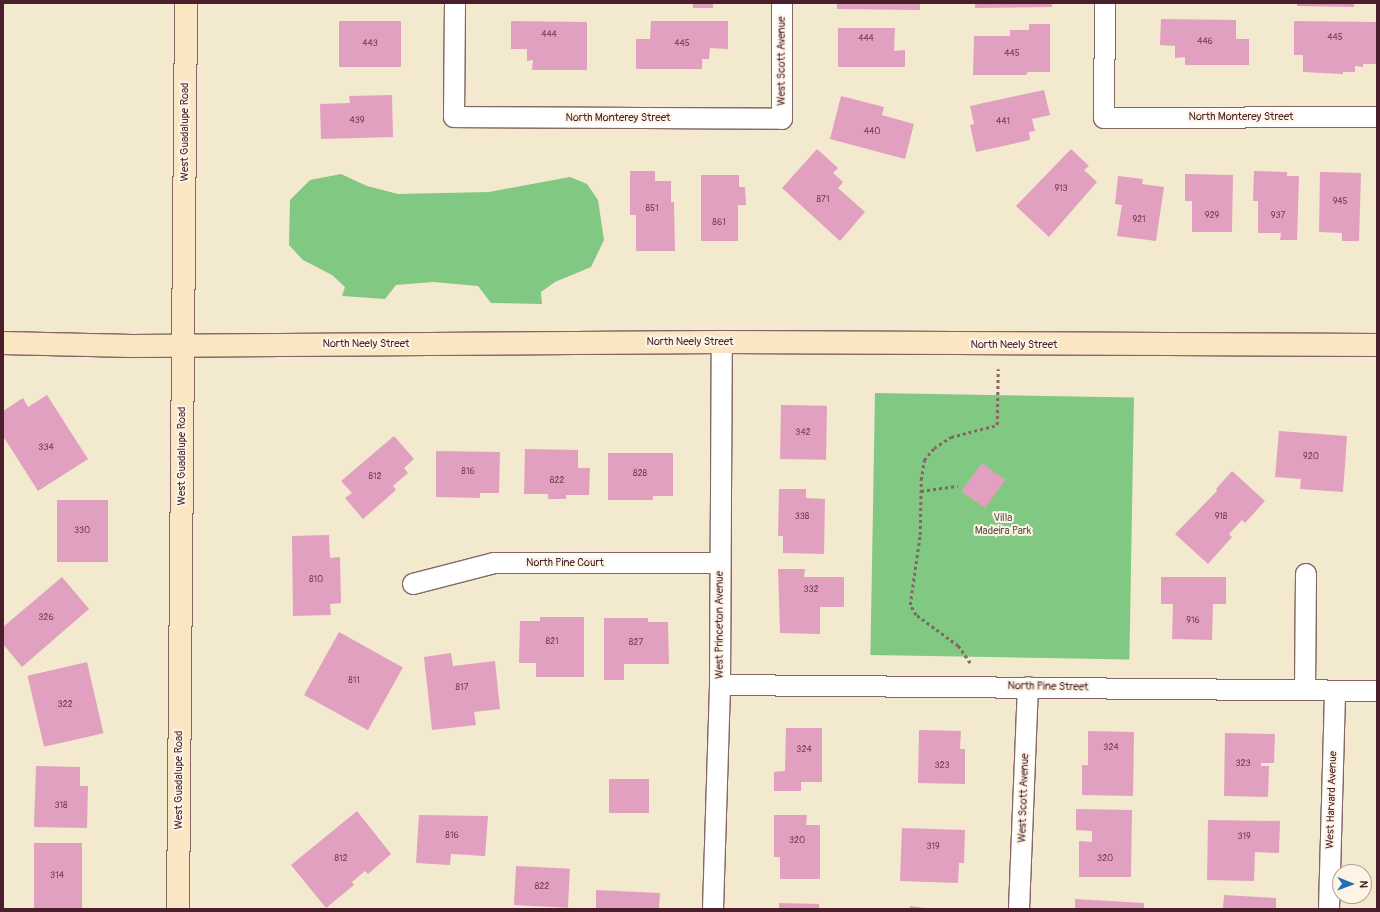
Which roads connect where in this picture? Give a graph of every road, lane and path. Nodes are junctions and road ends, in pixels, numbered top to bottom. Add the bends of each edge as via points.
1 (186, 3) edge
2 (455, 3) edge
3 (782, 3) edge
4 (1105, 3) edge
5 (1377, 117) edge
6 (782, 119) joint
7 (722, 342) junction
8 (3, 343) edge
9 (183, 345) junction
10 (999, 345) junction
11 (1377, 345) edge
12 (958, 486) dead end
13 (921, 491) junction
14 (720, 563) junction
15 (1306, 574) dead end
16 (413, 584) dead end
17 (720, 685) junction
18 (982, 686) junction
19 (1028, 687) junction
20 (1305, 690) junction
21 (1335, 691) junction
22 (1377, 691) edge
23 (178, 909) edge
24 (713, 909) edge
25 (1019, 909) edge
26 (1329, 909) edge

1 - 9 street, West Guadalupe Road
2 - 6 street, North Monterey Street via 454,117
3 - 6 street, West Scott Avenue
4 - 5 street, North Monterey Street via 1104,118
7 - 9 street, North Neely Street
7 - 10 street, North Neely Street
7 - 14 street, West Princeton Avenue
8 - 9 street, North Neely Street
9 - 23 street, West Guadalupe Road
10 - 11 street, North Neely Street
10 - 13 path via 997,425 951,437 934,448 924,460
12 - 13 path
13 - 18 path via 920,535 910,605 916,615 964,652
14 - 16 street, North Pine Court via 494,564
14 - 17 street, West Princeton Avenue
15 - 20 street
17 - 18 street, North Pine Street
17 - 24 street, West Princeton Avenue
18 - 19 street, North Pine Street
19 - 20 street, North Pine Street
19 - 25 street, West Scott Avenue
20 - 21 street, North Pine Street
21 - 22 street, North Pine Street
21 - 26 street, West Harvard Avenue

